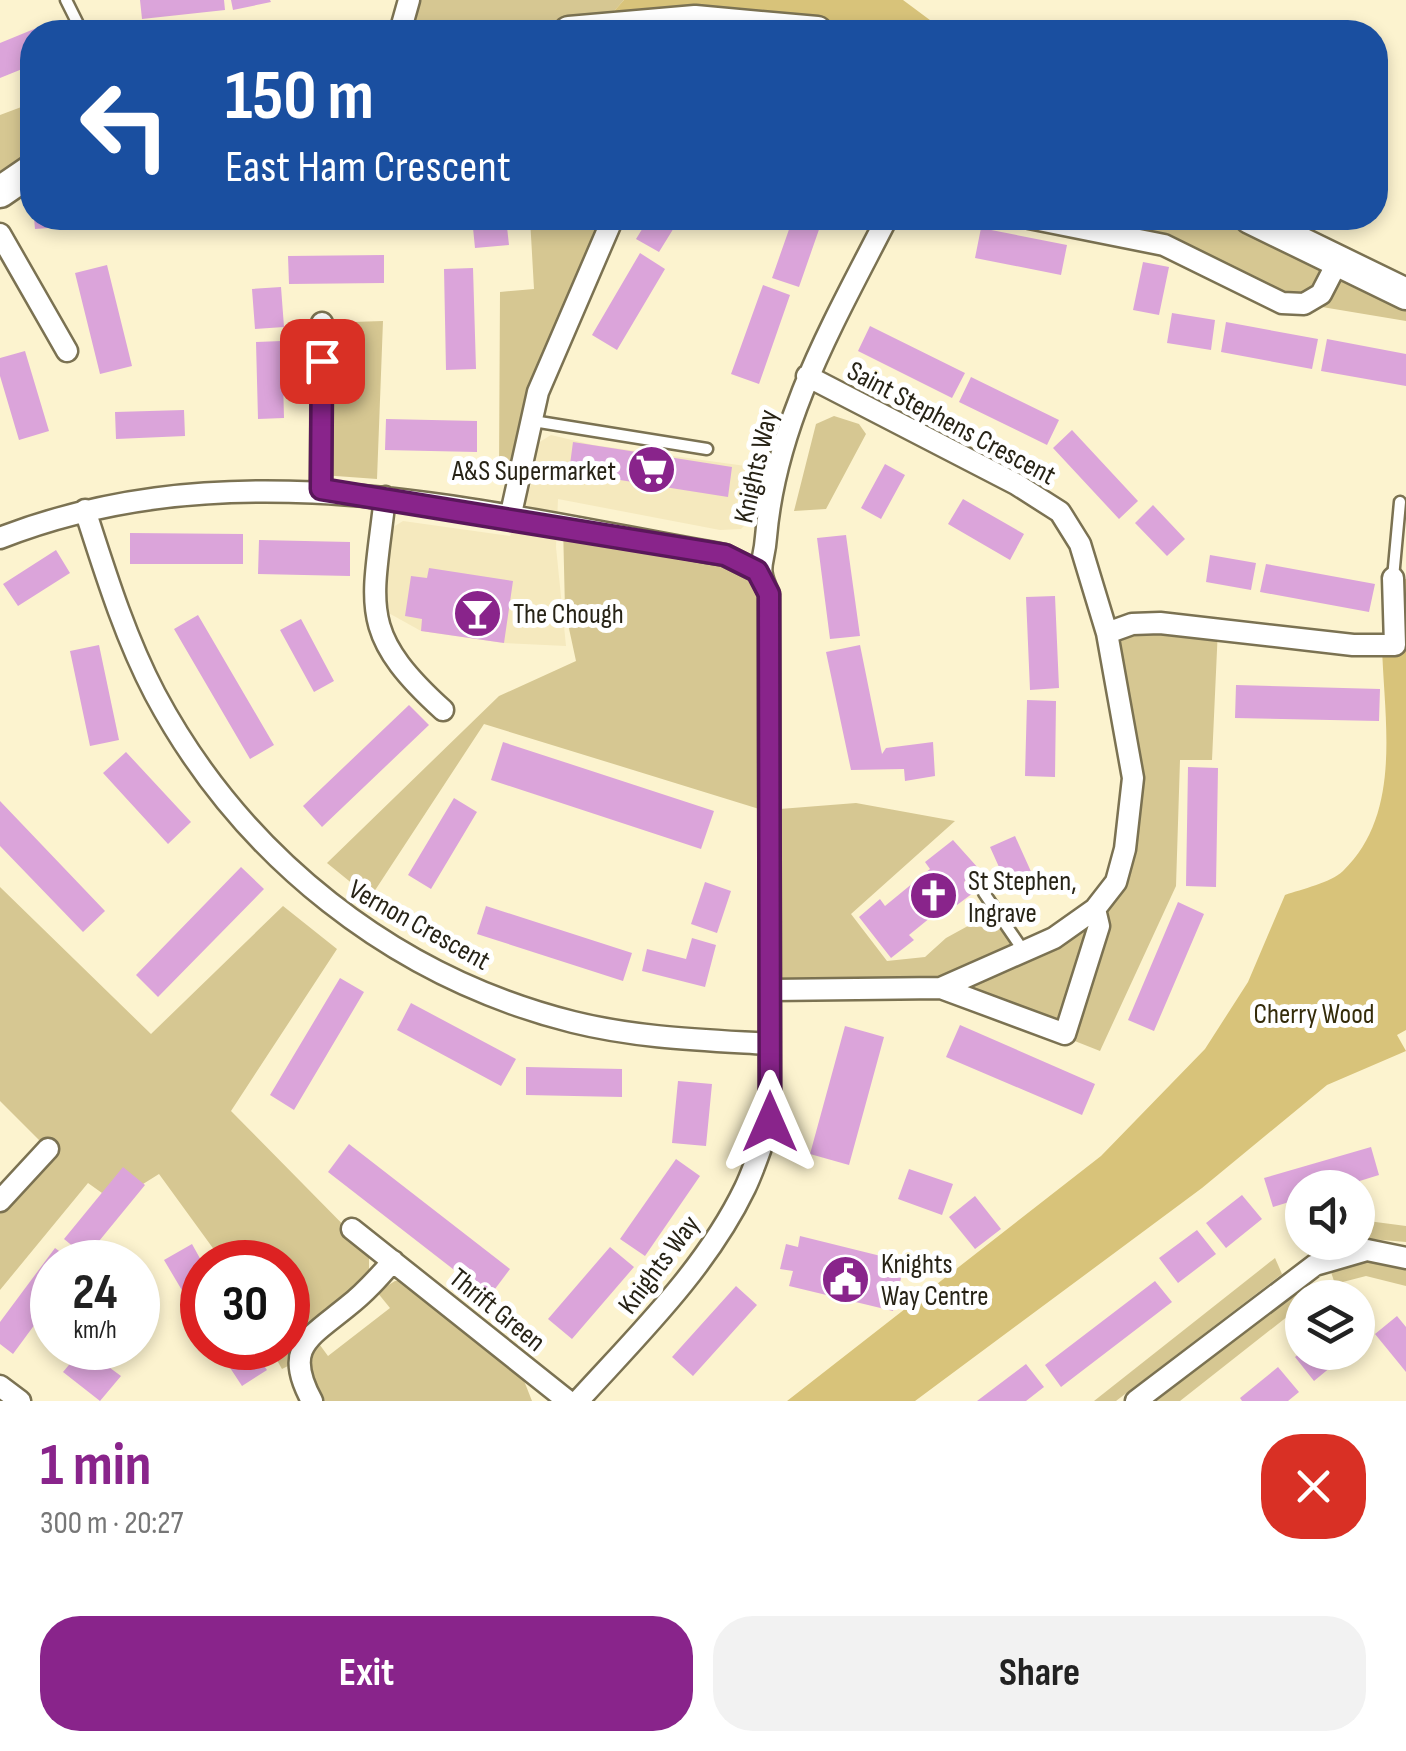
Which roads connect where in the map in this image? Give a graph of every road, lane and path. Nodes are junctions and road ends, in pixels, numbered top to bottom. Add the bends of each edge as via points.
1 (608, 230) edge
2 (880, 230) edge
3 (1089, 230) edge
4 (1273, 230) edge
5 (0, 234) edge
6 (1337, 263) junction
7 (1406, 294) edge
8 (322, 323) dead end
9 (67, 351) dead end
10 (807, 376) junction
11 (533, 420) junction
12 (707, 449) dead end
13 (321, 489) junction
14 (385, 497) junction
15 (1400, 502) dead end
16 (86, 510) junction
17 (510, 518) junction
18 (0, 538) edge
19 (757, 571) junction
20 (1394, 578) joint
21 (1107, 633) junction
22 (443, 710) dead end
23 (984, 893) dead end
24 (1095, 909) junction
25 (1026, 954) junction
26 (941, 988) junction
27 (772, 990) junction
28 (769, 1044) junction
29 (48, 1150) dead end
30 (0, 1202) edge
31 (352, 1229) dead end
32 (1406, 1258) edge
33 (393, 1260) junction
34 (0, 1386) edge
35 (20, 1401) edge
36 (312, 1401) edge
37 (568, 1401) edge
38 (578, 1401) edge
39 (1136, 1401) edge

1 - 11 street via 538,392
2 - 10 street, Knights Way
3 - 6 street via 1164,245 1282,303 1304,304 1320,294
4 - 6 street
5 - 9 street
6 - 7 street
8 - 13 street
10 - 19 street, Knights Way
10 - 21 street, Saint Stephens Crescent via 1060,512 1080,544
11 - 12 lane
11 - 17 street
13 - 14 street
13 - 16 street via 176,494
14 - 17 street
14 - 22 street via 375,615 403,674
15 - 20 lane
16 - 18 street
16 - 28 street, Vernon Crescent via 155,694 200,766 254,834 353,924 531,1010 642,1035
17 - 19 street via 725,555
19 - 27 street, Knights Way via 769,594
20 - 21 street via 1395,645 1160,623
21 - 24 street, Saint Stephens Crescent via 1133,778 1116,882
23 - 25 lane
24 - 25 street, Saint Stephens Crescent
24 - 26 street, Saint Stephens Crescent via 1099,926 1064,1034
25 - 26 street, Saint Stephens Crescent
26 - 27 street, Saint Stephens Crescent
27 - 28 street, Knights Way
28 - 38 street, Knights Way via 770,1122 745,1188 675,1295
29 - 30 street
31 - 33 street, Thrift Green
32 - 39 street via 1367,1250 1315,1265
33 - 36 street via 300,1350 298,1372
33 - 37 street, Thrift Green
34 - 35 street

